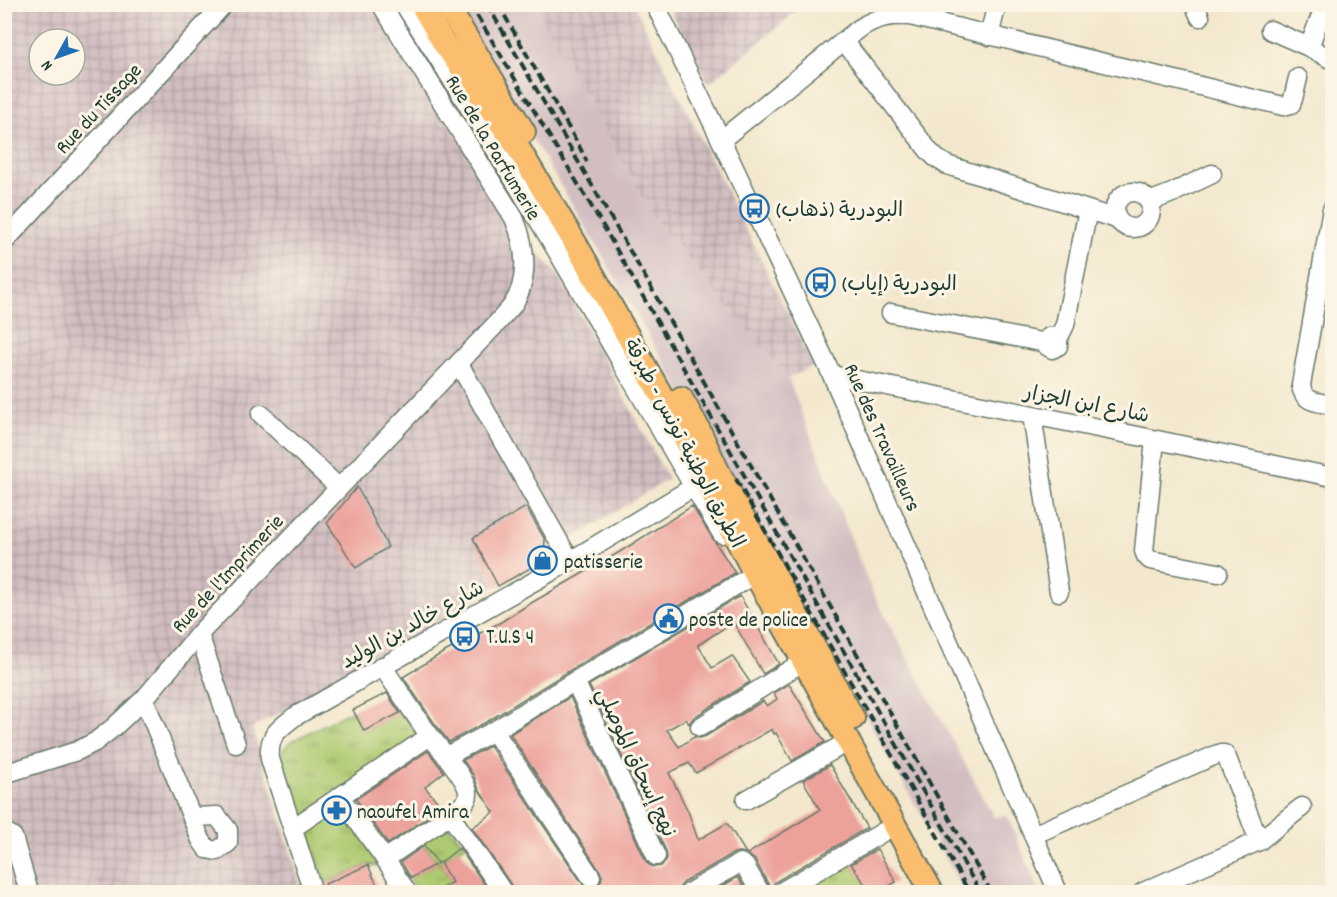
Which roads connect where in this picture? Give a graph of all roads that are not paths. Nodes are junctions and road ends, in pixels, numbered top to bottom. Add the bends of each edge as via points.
1 (224, 4) edge
2 (381, 4) edge
3 (404, 4) edge
4 (421, 4) edge
5 (446, 4) edge
6 (655, 4) edge
7 (997, 4) edge
8 (1323, 10) dead end
9 (1270, 30) dead end
10 (989, 36) junction
11 (844, 41) junction
12 (1309, 47) junction
13 (1332, 60) edge
14 (1298, 78) dead end
15 (721, 140) junction
16 (1212, 174) dead end
17 (1149, 202) junction
18 (1332, 209) edge
19 (1088, 210) junction
20 (1116, 219) junction
21 (4, 242) edge
22 (1324, 302) edge
23 (891, 313) dead end
24 (459, 364) junction
25 (832, 375) junction
26 (1332, 405) edge
27 (261, 414) dead end
28 (1032, 415) junction
29 (1155, 440) junction
30 (1332, 477) edge
31 (706, 480) junction
32 (339, 488) junction
33 (570, 561) junction
34 (1218, 573) dead end
35 (752, 575) junction
36 (1059, 592) dead end
37 (199, 634) junction
38 (801, 663) junction
39 (382, 666) junction
40 (575, 681) junction
41 (144, 699) junction
42 (700, 728) dead end
43 (494, 731) junction
44 (430, 736) junction
45 (847, 743) junction
46 (236, 744) dead end
47 (1190, 753) dead end
48 (447, 756) junction
49 (4, 774) edge
50 (340, 797) junction
51 (746, 800) dead end
52 (1302, 807) dead end
53 (450, 815) junction
54 (192, 817) dead end
55 (893, 826) junction
56 (293, 828) junction
57 (1030, 830) junction
58 (4, 831) edge
59 (1259, 841) junction
60 (656, 856) dead end
61 (385, 859) junction
62 (591, 877) dead end
63 (29, 892) edge
64 (313, 892) edge
65 (407, 892) edge
66 (503, 892) edge
67 (690, 892) edge
68 (760, 892) edge
69 (781, 892) edge
70 (926, 892) edge
71 (932, 892) edge
72 (949, 892) edge
73 (1058, 892) edge
74 (1143, 892) edge

1 - 21 street, Rue du Tissage
2 - 24 street, Rue de la Parfumerie via 514,218 522,240 523,274 512,306
3 - 31 street via 557,252
4 - 31 main road, الطريق الوطنية تونس - طبرقة via 553,206
5 - 31 main road, الطريق الوطنية تونس - طبرقة via 697,426
6 - 15 street, Rue des Travailleurs
7 - 10 street
8 - 12 street
9 - 12 street
10 - 11 street via 894,15 870,22
10 - 14 street via 1283,106 1291,104
11 - 15 street
11 - 19 street via 941,162
12 - 13 street
15 - 25 street, Rue des Travailleurs
16 - 17 street
17 - 20 street via 1138,193 1124,194 1115,205
17 - 20 street via 1150,216 1141,227 1128,228
18 - 22 street
19 - 20 street
19 - 23 street via 1065,325 1052,341
22 - 26 street via 1301,390 1307,398
24 - 32 street, Rue de l'Imprimerie
24 - 33 street
25 - 28 street, شارع ابن الجزار
25 - 57 street, Rue des Travailleurs
27 - 32 street
28 - 29 street, شارع ابن الجزار
28 - 36 street
29 - 30 street, شارع ابن الجزار
29 - 34 street via 1146,556
31 - 33 street, شارع خالد بن الوليد
31 - 35 main road, الطريق الوطنية تونس - طبرقة
31 - 72 main road, الطريق الوطنية تونس - طبرقة
32 - 37 street, Rue de l'Imprimerie
33 - 39 street, شارع خالد بن الوليد
35 - 38 main road, الطريق الوطنية تونس - طبرقة
35 - 40 street, نهج إسحاق الموصلي
37 - 41 street, Rue de l'Imprimerie
37 - 46 street
38 - 42 street
38 - 45 main road, الطريق الوطنية تونس - طبرقة
39 - 44 street
39 - 56 street, شارع خالد بن الوليد via 294,717 274,733 270,759
40 - 43 street
40 - 60 street, نهج إسحاق الموصلي
41 - 49 street, Rue de l'Imprimerie via 95,742 66,756
41 - 54 street
43 - 48 street
43 - 62 street
44 - 48 street
44 - 50 street
45 - 51 street
45 - 55 main road, الطريق الوطنية تونس - طبرقة
47 - 57 street
48 - 53 street via 468,794 464,804
50 - 56 street
50 - 61 street
52 - 59 street
53 - 61 street
53 - 66 street
55 - 69 street
55 - 70 street
55 - 71 main road, الطريق الوطنية تونس - طبرقة
56 - 64 street, شارع خالد بن الوليد
57 - 59 street via 1224,753
57 - 73 street, Rue des Travailleurs
58 - 63 street via 13,837
59 - 74 street
61 - 65 street
67 - 68 street via 740,863

